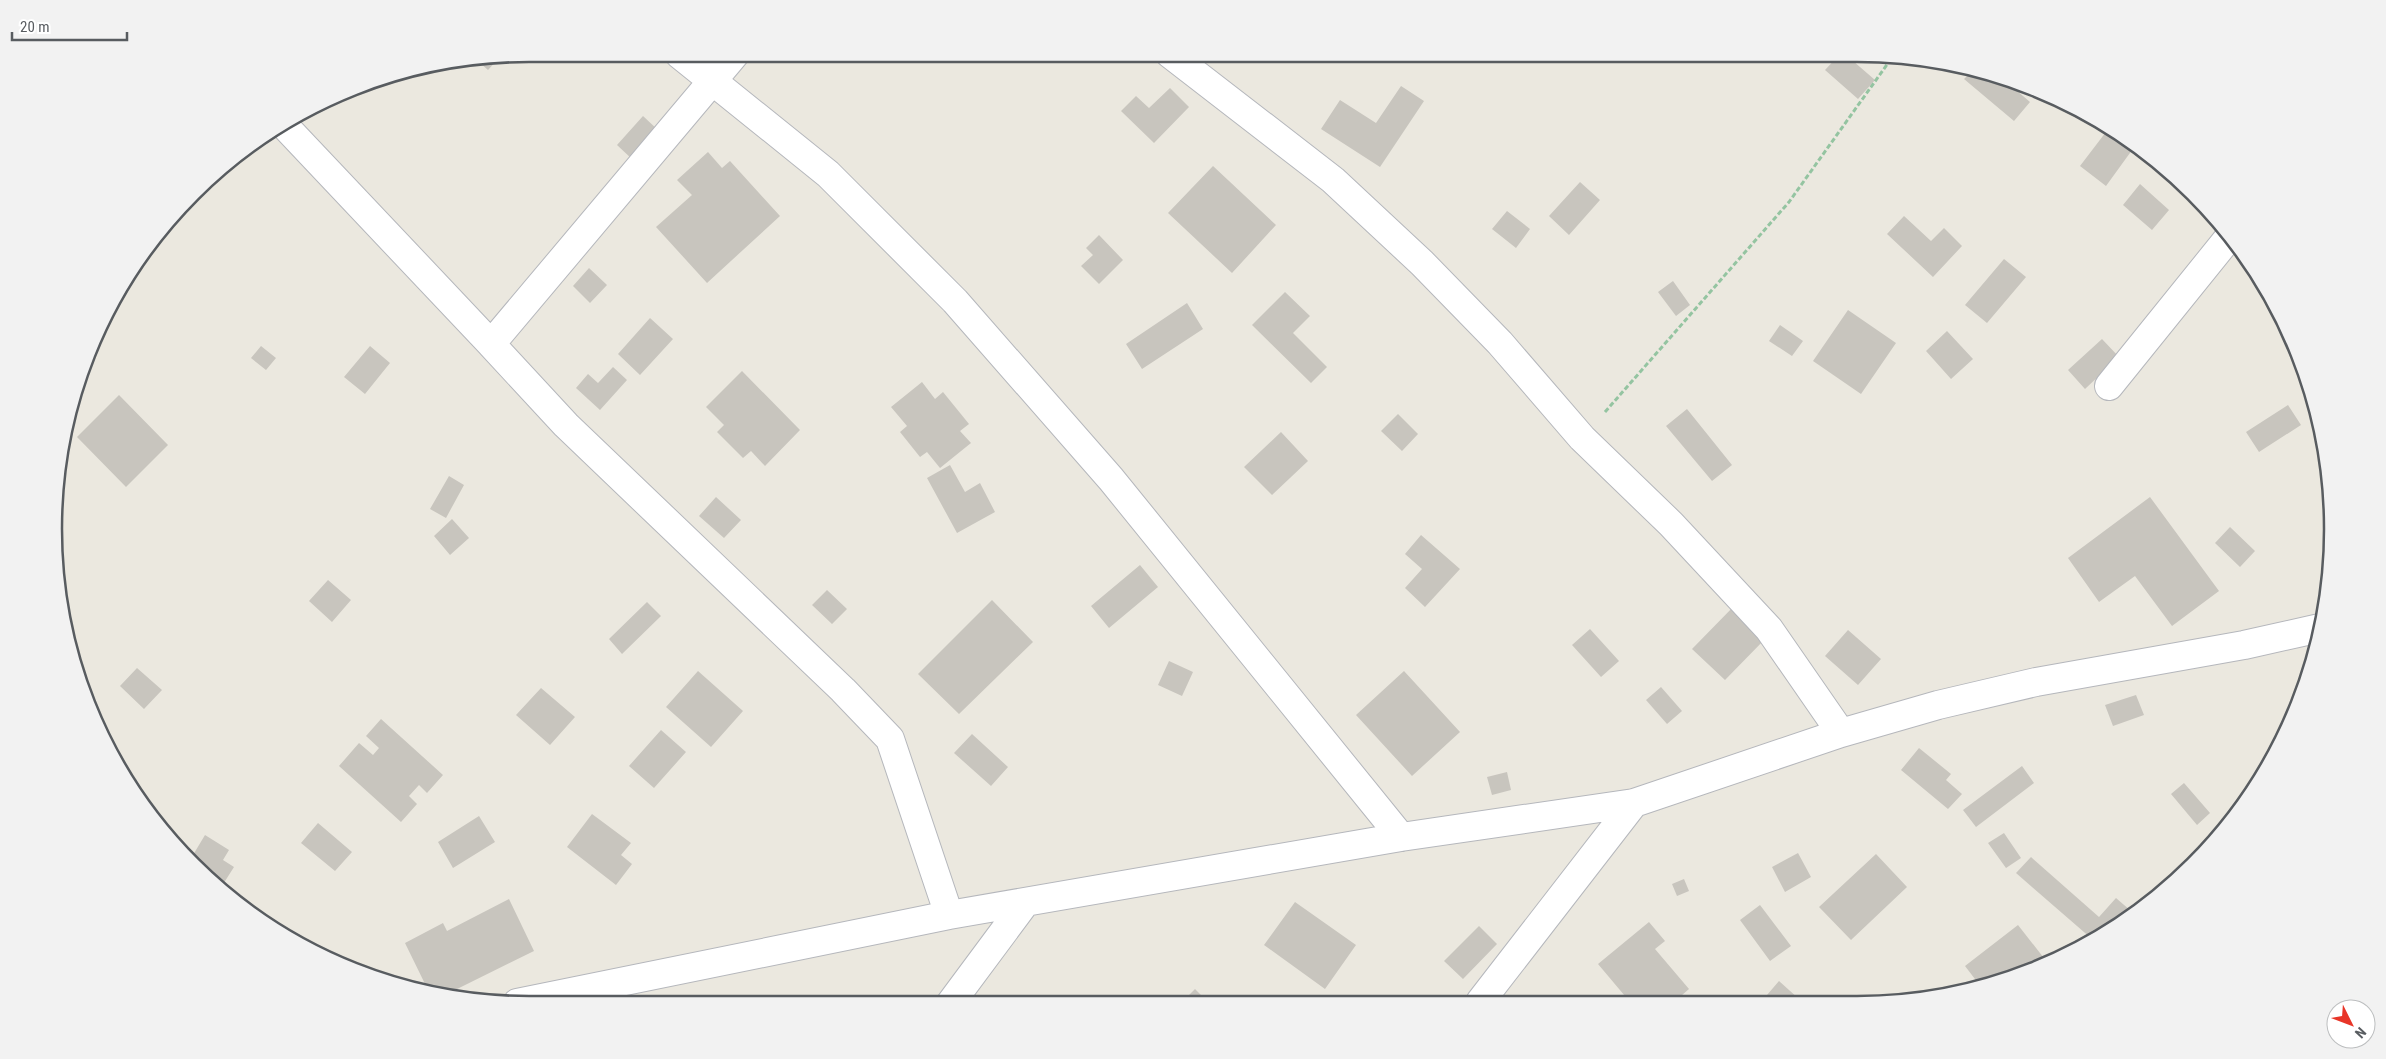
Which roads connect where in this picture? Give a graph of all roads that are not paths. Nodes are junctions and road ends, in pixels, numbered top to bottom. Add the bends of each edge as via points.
1 (688, 62) edge
2 (729, 62) edge
3 (1180, 62) edge
4 (712, 83) junction
5 (288, 130) edge
6 (2225, 242) edge
7 (491, 344) junction
8 (2109, 386) dead end
9 (2313, 630) edge
10 (1841, 733) junction
11 (1634, 803) junction
12 (1401, 837) junction
13 (1025, 903) junction
14 (949, 916) junction
15 (552, 996) edge
16 (956, 996) edge
17 (1485, 996) edge

1 - 4 street
2 - 4 street
3 - 10 street via 1333,180 1378,220 1500,343 1582,438 1672,524 1769,629
4 - 7 street
4 - 12 street via 828,174 955,300 1111,479
5 - 7 street
6 - 8 street
7 - 14 street via 566,425 890,739
9 - 10 street via 2036,682 1938,705
10 - 11 street
11 - 12 street
11 - 17 street
12 - 13 street
13 - 14 street
13 - 16 street
14 - 15 street

